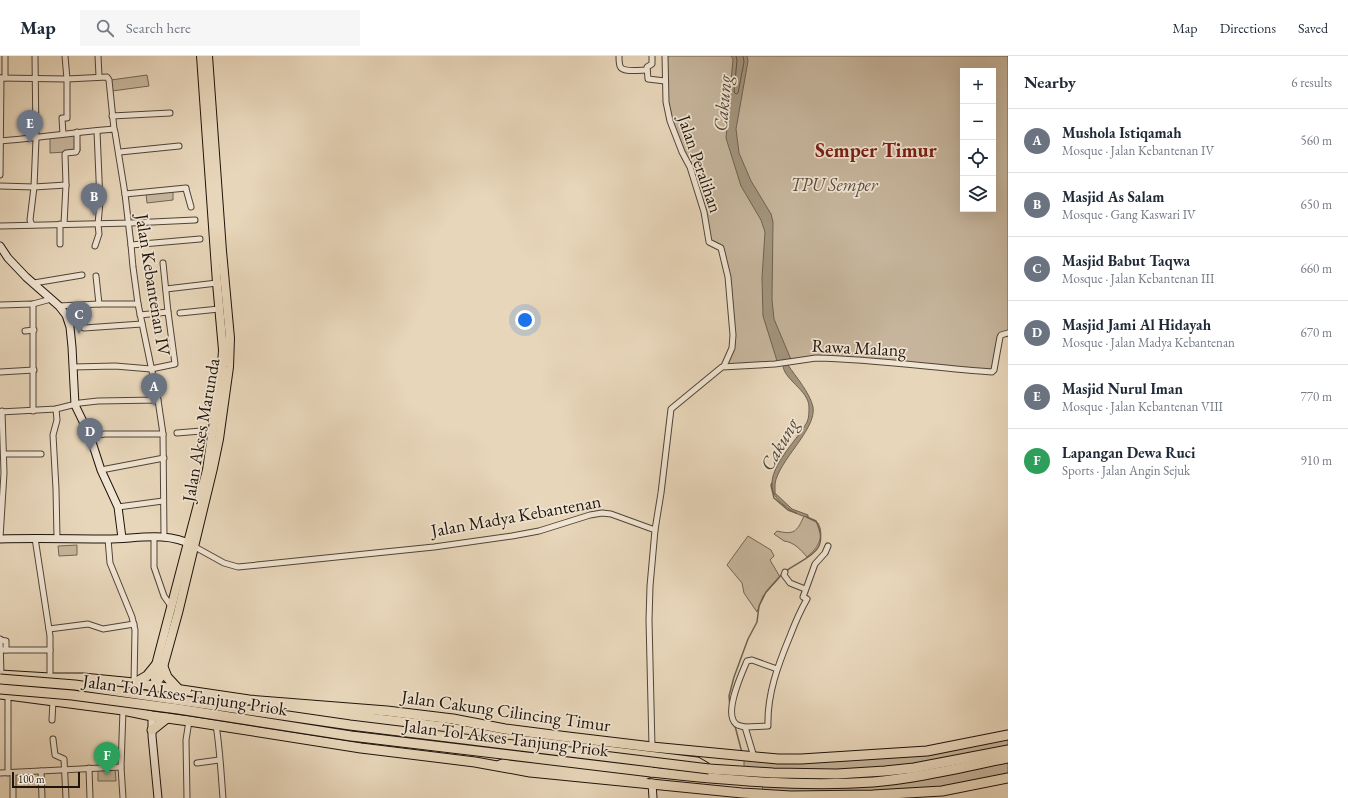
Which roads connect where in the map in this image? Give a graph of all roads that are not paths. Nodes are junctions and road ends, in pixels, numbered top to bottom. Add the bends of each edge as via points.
1 (5, 56) edge
2 (35, 56) edge
3 (65, 56) edge
4 (98, 56) edge
5 (201, 56) edge
6 (208, 56) edge
7 (619, 56) edge
8 (652, 56) edge
9 (665, 56) edge
10 (647, 70) junction
11 (99, 76) junction
12 (2, 78) edge
13 (35, 78) junction
14 (67, 79) junction
15 (665, 81) junction
16 (170, 113) dead end
17 (112, 116) junction
18 (97, 131) junction
19 (115, 131) junction
20 (76, 132) junction
21 (63, 134) junction
22 (36, 139) junction
23 (1, 141) edge
24 (179, 146) dead end
25 (120, 152) junction
26 (0, 175) edge
27 (66, 185) junction
28 (0, 186) edge
29 (34, 186) junction
30 (125, 194) junction
31 (191, 207) dead end
32 (195, 220) dead end
33 (62, 224) junction
34 (98, 224) junction
35 (129, 224) junction
36 (32, 225) junction
37 (0, 226) edge
38 (200, 240) dead end
39 (60, 244) dead end
40 (131, 245) junction
41 (0, 246) edge
42 (94, 246) dead end
43 (163, 263) dead end
44 (82, 275) dead end
45 (96, 276) dead end
46 (34, 283) junction
47 (217, 283) junction
48 (166, 289) junction
49 (51, 299) junction
50 (33, 304) junction
51 (99, 304) junction
52 (138, 304) junction
53 (0, 305) edge
54 (59, 306) junction
55 (219, 309) junction
56 (168, 312) junction
57 (180, 313) dead end
58 (140, 315) junction
59 (142, 324) junction
60 (84, 328) dead end
61 (34, 330) junction
62 (25, 331) dead end
63 (1008, 334) edge
64 (724, 366) junction
65 (73, 367) junction
66 (151, 369) junction
67 (34, 370) junction
68 (0, 372) edge
69 (158, 400) junction
70 (75, 405) junction
71 (56, 409) junction
72 (1, 411) edge
73 (32, 411) junction
74 (213, 430) junction
75 (177, 433) dead end
76 (163, 434) junction
77 (90, 436) junction
78 (3, 453) edge
79 (41, 454) dead end
80 (164, 458) junction
81 (101, 470) junction
82 (163, 501) junction
83 (118, 507) junction
84 (655, 530) junction
85 (154, 537) junction
86 (164, 537) junction
87 (35, 538) junction
88 (57, 538) junction
89 (122, 538) junction
90 (0, 539) edge
91 (108, 539) junction
92 (191, 545) junction
93 (828, 546) dead end
94 (785, 572) dead end
95 (805, 589) junction
96 (171, 606) junction
97 (134, 624) junction
98 (49, 629) junction
99 (0, 640) edge
100 (3, 650) edge
101 (50, 650) junction
102 (160, 666) junction
103 (777, 669) junction
104 (0, 676) edge
105 (50, 678) junction
106 (134, 683) junction
107 (156, 685) junction
108 (0, 689) edge
109 (181, 691) junction
110 (4, 694) edge
111 (249, 700) junction
112 (53, 701) junction
113 (123, 710) junction
114 (158, 715) junction
115 (178, 719) junction
116 (52, 720) dead end
117 (189, 721) junction
118 (216, 725) junction
119 (745, 727) junction
120 (152, 730) junction
121 (1008, 735) edge
122 (53, 739) dead end
123 (652, 747) junction
124 (1008, 750) edge
125 (753, 757) junction
126 (1008, 758) edge
127 (219, 760) junction
128 (197, 763) dead end
129 (498, 766) junction
130 (121, 767) junction
131 (89, 768) junction
132 (708, 769) junction
133 (65, 770) junction
134 (41, 771) junction
135 (651, 772) junction
136 (0, 773) edge
137 (10, 773) junction
138 (1008, 778) edge
139 (652, 783) junction
140 (795, 797) edge
141 (13, 798) edge
142 (42, 798) edge
143 (66, 798) edge
144 (90, 798) edge
145 (123, 798) edge
146 (158, 798) edge
147 (187, 798) edge
148 (223, 798) edge
149 (653, 798) edge

1 - 12 street
2 - 13 street
3 - 14 street
4 - 11 street
5 - 47 main road, Jalan Akses Marunda
6 - 92 main road, Jalan Akses Marunda via 230,353 219,439
7 - 10 street via 623,69
8 - 10 street via 652,64
9 - 15 street, Jalan Peralihan
10 - 15 street via 648,80
11 - 14 street
11 - 17 street, Jalan Kebantenan IV via 109,78
12 - 13 street
12 - 23 street
13 - 14 street
13 - 22 street
14 - 21 street via 67,118 62,118
15 - 64 street, Jalan Peralihan via 670,121 690,167 704,212 709,242 721,248 725,261 733,335 732,348
16 - 17 street
17 - 19 street, Jalan Kebantenan IV
18 - 19 street
18 - 20 street
18 - 34 street via 100,202
19 - 25 street, Jalan Kebantenan IV
20 - 21 street
20 - 27 street via 76,152 65,154
21 - 22 street
22 - 23 street
22 - 29 street
23 - 26 street
24 - 25 street
25 - 30 street, Jalan Kebantenan IV
27 - 29 street
27 - 33 street
28 - 29 street
29 - 36 street via 30,214
30 - 31 street via 186,188
30 - 35 street, Jalan Kebantenan IV
32 - 35 street
33 - 34 street
33 - 36 street
33 - 39 street
34 - 35 street
34 - 42 street
35 - 40 street, Jalan Kebantenan IV
36 - 37 street
38 - 40 street
40 - 52 street, Jalan Kebantenan IV
41 - 46 street via 8,258
43 - 48 street
44 - 46 street
45 - 51 street
46 - 49 street
47 - 48 street
47 - 55 main road, Jalan Akses Marunda
48 - 56 street
49 - 50 street
49 - 54 street
50 - 53 street
50 - 61 street
51 - 52 street
51 - 54 street
52 - 58 street, Jalan Kebantenan IV
54 - 65 street via 66,315 70,327
55 - 57 street
55 - 74 main road, Jalan Akses Marunda via 223,350
56 - 58 street
56 - 66 street via 175,364
58 - 59 street, Jalan Kebantenan IV
59 - 60 street
59 - 66 street, Jalan Kebantenan IV
61 - 62 street
61 - 67 street
63 - 64 street, Rawa Malang via 1000,337 992,372 816,358 777,364
64 - 84 street via 671,409
65 - 66 street via 115,366
65 - 70 street
66 - 69 street, Jalan Kebantenan IV
67 - 68 street
67 - 73 street
69 - 70 street via 98,401
69 - 76 street, Jalan Kebantenan IV
70 - 71 street
70 - 77 street
71 - 73 street
71 - 88 street via 57,420 53,435
72 - 73 street
72 - 78 street
74 - 75 street
74 - 92 main road, Jalan Akses Marunda
76 - 77 street
76 - 80 street, Jalan Kebantenan IV
77 - 81 street
78 - 79 street
78 - 90 street
80 - 81 street
80 - 82 street, Jalan Kebantenan IV
81 - 83 street
82 - 83 street
82 - 86 street, Jalan Kebantenan IV
83 - 89 street
84 - 92 street, Jalan Madya Kebantenan via 602,513 512,536 434,547 238,567 224,563
84 - 123 street via 650,586
85 - 86 street, Jalan Madya Kebantenan
85 - 89 street, Jalan Madya Kebantenan
85 - 96 street via 154,567 164,596
86 - 92 street, Jalan Madya Kebantenan via 178,539
87 - 88 street, Jalan Madya Kebantenan
87 - 90 street, Jalan Madya Kebantenan
87 - 98 street
88 - 91 street, Jalan Madya Kebantenan
89 - 91 street, Jalan Madya Kebantenan
91 - 97 street via 110,563
92 - 96 main road, Jalan Akses Marunda
92 - 102 main road, Jalan Akses Marunda
93 - 95 street via 815,564
94 - 95 street via 784,575 790,583
95 - 103 street via 803,597 807,599
96 - 102 main road, Jalan Akses Marunda
97 - 98 street via 103,629 88,624
97 - 106 street
98 - 101 street
99 - 100 street via 6,641
100 - 101 street
100 - 104 street
101 - 105 street
102 - 106 highway
102 - 107 main road, Jalan Akses Marunda via 160,678
102 - 109 highway via 169,680
103 - 119 street via 770,693 768,726
103 - 119 street via 747,660 737,686 732,712 733,720
104 - 105 highway, Jalan Cakung Cilincing Timur
104 - 132 highway, Jalan Tol Akses Tanjung Priok, bridge via 350,725
105 - 106 highway, Jalan Cakung Cilincing Timur
106 - 107 highway, Jalan Cakung Cilincing Timur
107 - 109 highway, Jalan Cakung Cilincing Timur
107 - 114 main road, Jalan Akses Marunda
108 - 135 highway, Jalan Tol Akses Tanjung Priok, bridge via 72,695 351,736
109 - 111 highway, Jalan Cakung Cilincing Timur
109 - 115 highway via 175,713
110 - 112 highway
110 - 137 street
111 - 123 highway, Jalan Cakung Cilincing Timur via 388,711 512,730
111 - 132 highway via 307,712 444,727 502,738 697,762
112 - 113 highway
112 - 116 street
113 - 114 highway
113 - 130 street
114 - 115 highway
114 - 120 highway
114 - 120 street
115 - 117 highway
117 - 118 highway
117 - 147 street via 186,740
118 - 127 street
118 - 129 highway
119 - 125 street
120 - 146 street
121 - 125 highway, Jalan Cakung Cilincing Timur via 927,751 801,759
122 - 133 street via 55,755 64,759
123 - 125 highway, Jalan Cakung Cilincing Timur
124 - 132 highway, Jalan Tol Akses Tanjung Priok via 885,771 837,774
126 - 135 highway, Jalan Tol Akses Tanjung Priok via 917,777 866,782 755,782
127 - 128 street
127 - 148 street
129 - 135 highway via 504,762 642,776
129 - 139 highway via 530,772
130 - 131 street
130 - 145 street
131 - 133 street
131 - 144 street
133 - 134 street
133 - 143 street
134 - 137 street
134 - 142 street
136 - 137 street
137 - 141 street
138 - 140 highway via 942,791 872,796
139 - 140 highway
139 - 149 street

